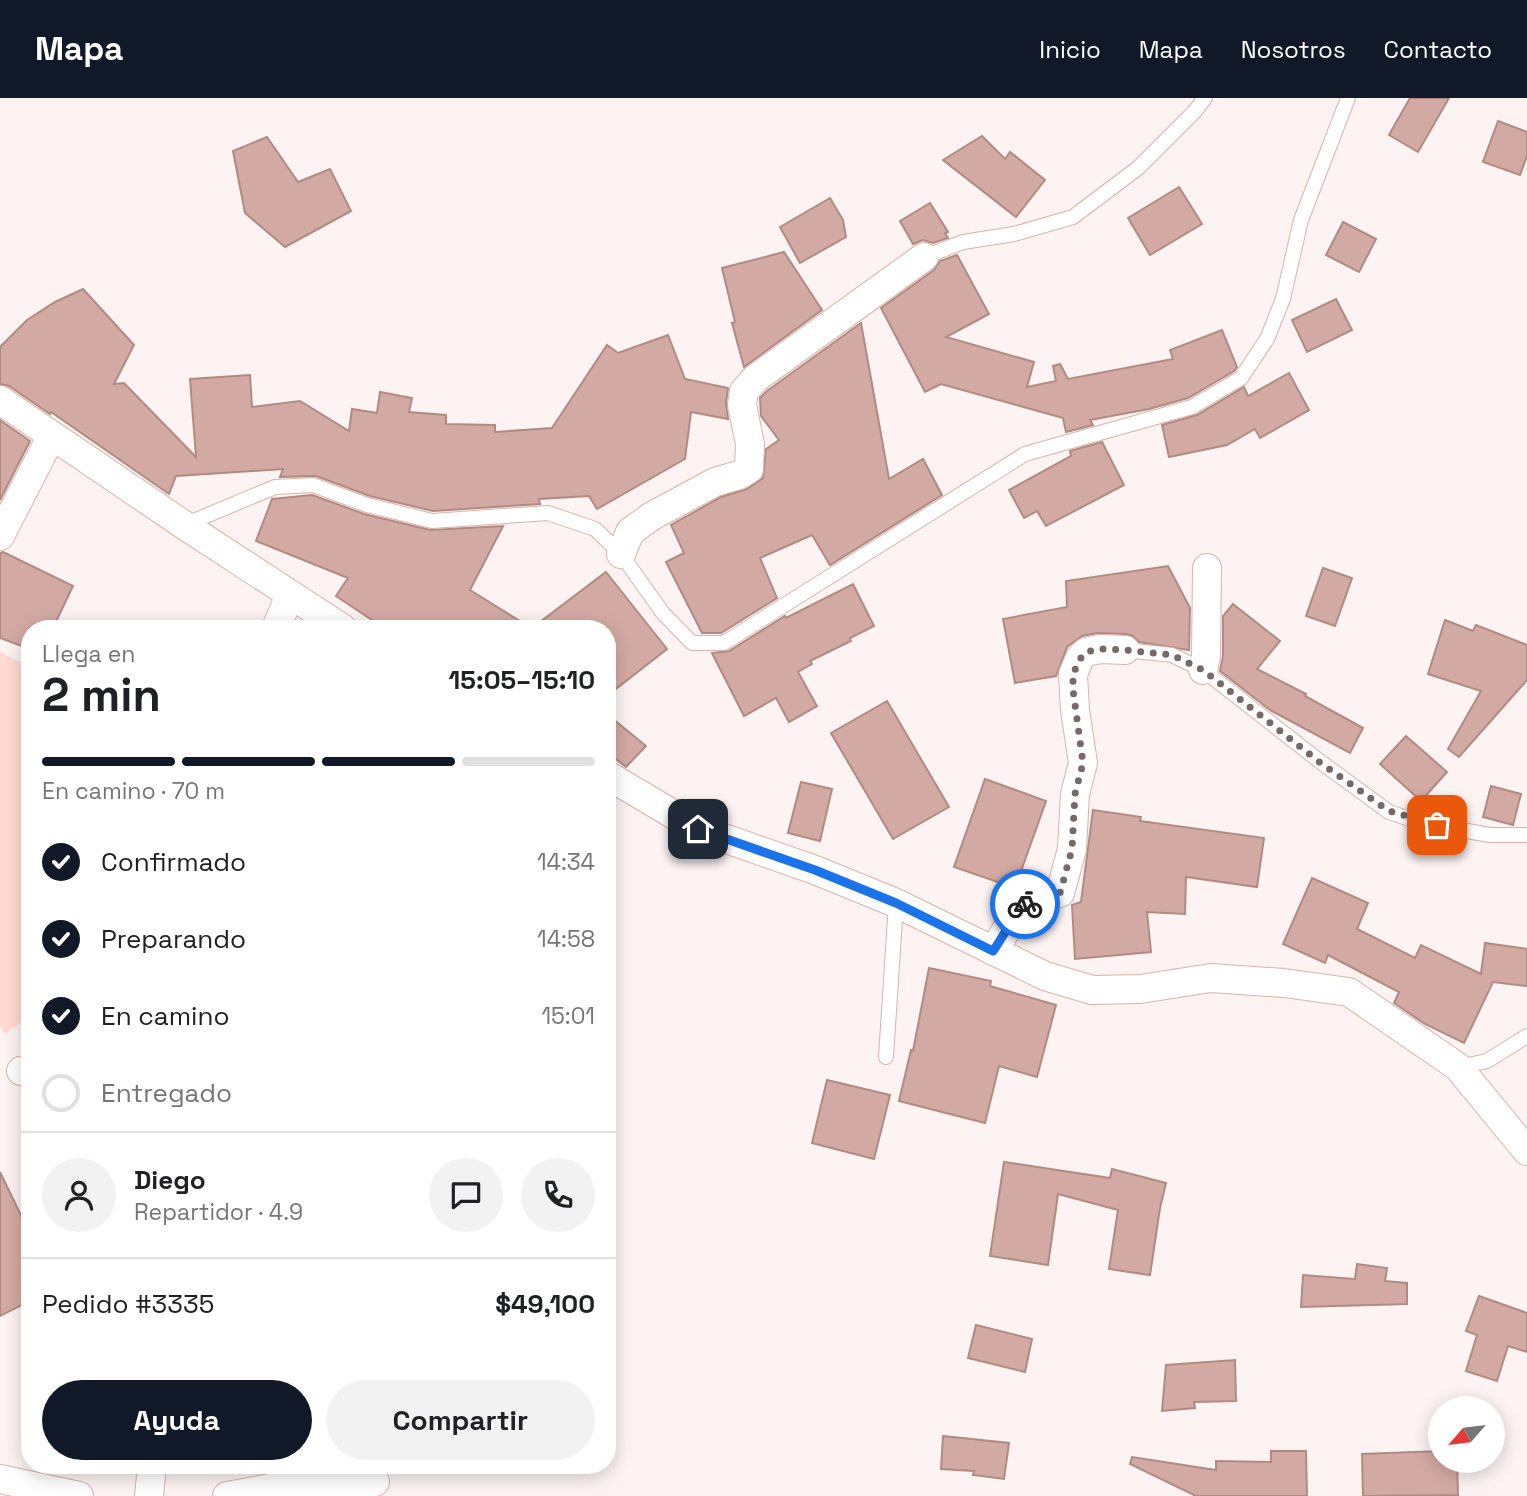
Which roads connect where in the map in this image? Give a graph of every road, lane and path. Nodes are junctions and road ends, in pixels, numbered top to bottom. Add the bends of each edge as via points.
1 (1205, 98) edge
2 (1348, 98) edge
3 (924, 257) joint
4 (0, 400) edge
5 (51, 437) junction
6 (184, 525) junction
7 (0, 536) edge
8 (621, 554) junction
9 (1207, 568) dead end
10 (290, 595) junction
11 (279, 620) edge
12 (329, 620) edge
13 (1125, 650) joint
14 (1203, 670) junction
15 (616, 780) edge
16 (1527, 835) edge
17 (896, 903) junction
18 (993, 951) junction
19 (1527, 1036) edge
20 (886, 1057) dead end
21 (1458, 1067) junction
22 (1527, 1151) edge
23 (151, 1474) edge
24 (0, 1479) edge
25 (377, 1481) edge
26 (79, 1496) edge
27 (149, 1496) edge
28 (227, 1496) edge

1 - 3 lane via 1138,168 1073,217
2 - 8 lane via 1301,220 1283,299 1267,339 1241,378 1192,407 1025,454 724,643 692,643 662,612
3 - 8 street via 756,378 744,391 742,405 750,444 749,469 652,516 630,532
4 - 5 street
5 - 6 street
5 - 7 street
6 - 8 lane via 275,487 313,485 367,506 432,521 548,513 594,529
6 - 10 street
9 - 14 street
10 - 11 street
10 - 12 street
13 - 14 lane via 1172,655
13 - 18 street via 1086,652 1073,674 1083,763 1075,794 1072,849 1060,893 1020,907
14 - 16 lane via 1389,811 1422,823 1490,835
15 - 17 street via 698,829
17 - 18 street
17 - 20 lane
18 - 21 street via 1045,976 1092,990 1140,989 1212,978 1349,992
19 - 21 lane via 1487,1061
21 - 22 street
23 - 27 street
24 - 26 street
25 - 28 street via 303,1482

